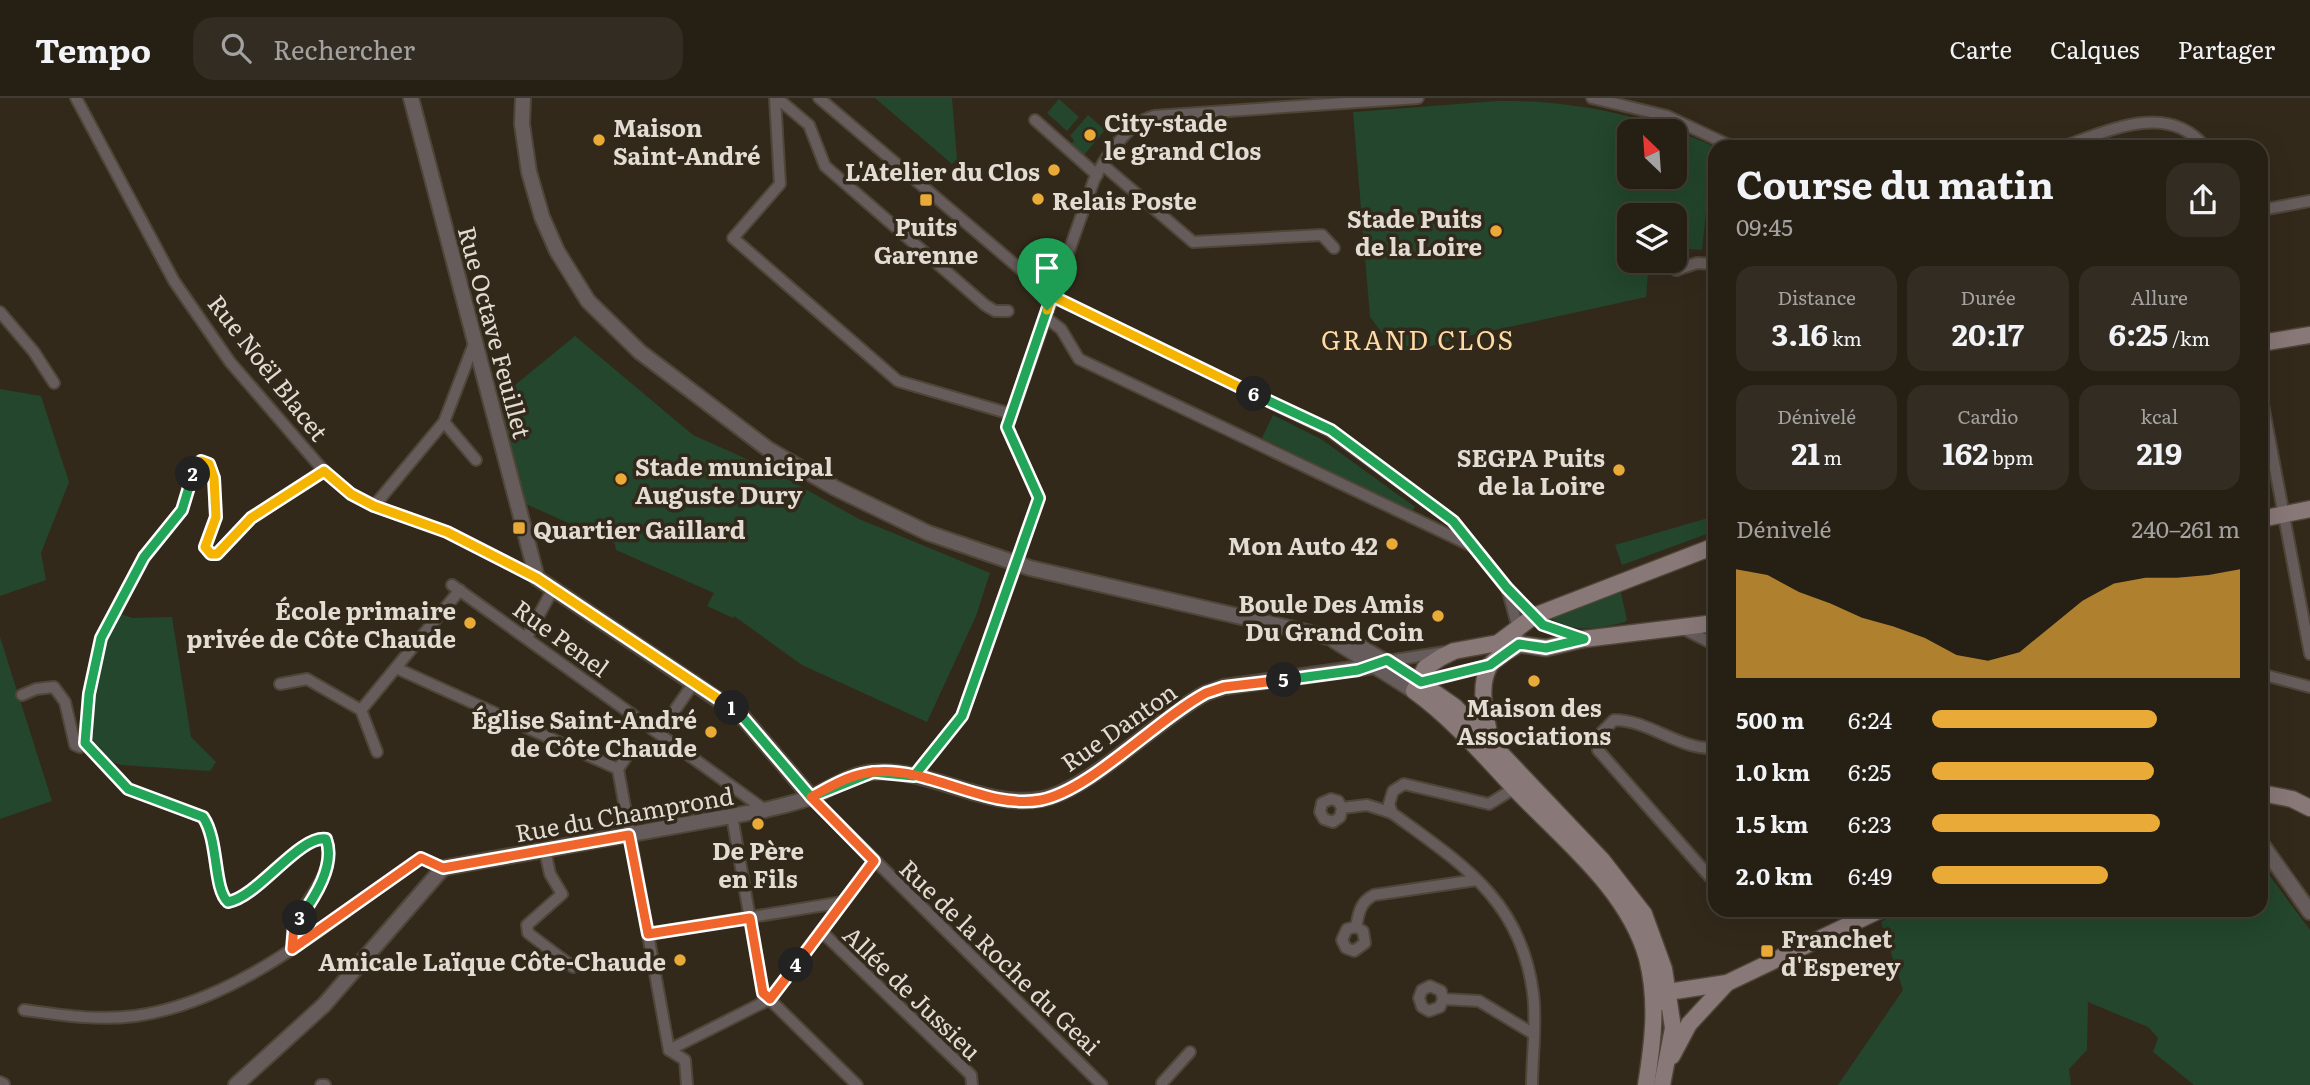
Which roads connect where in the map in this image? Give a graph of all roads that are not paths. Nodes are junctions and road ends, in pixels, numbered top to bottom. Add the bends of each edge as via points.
1 (76, 98) edge
2 (411, 98) edge
3 (523, 98) edge
4 (776, 98) edge
5 (819, 98) edge
6 (1418, 98) edge
7 (1592, 98) edge
8 (1343, 100) edge
9 (1304, 102) edge
10 (1035, 120) dead end
11 (1718, 140) edge
12 (2083, 140) edge
13 (2197, 140) edge
14 (1100, 170) junction
15 (2310, 201) edge
16 (2268, 207) edge
17 (1334, 248) dead end
18 (1708, 264) edge
19 (1687, 266) edge
20 (1052, 296) junction
21 (1008, 311) dead end
22 (1, 316) edge
23 (1045, 317) junction
24 (2310, 335) edge
25 (475, 341) junction
26 (2268, 342) edge
27 (54, 383) dead end
28 (1011, 414) junction
29 (444, 422) junction
30 (2268, 429) edge
31 (476, 460) dead end
32 (324, 471) junction
33 (374, 506) junction
34 (2310, 509) edge
35 (2285, 514) junction
36 (2268, 518) edge
37 (1476, 548) junction
38 (1708, 549) edge
39 (1018, 564) junction
40 (537, 578) junction
41 (1507, 588) junction
42 (553, 590) junction
43 (1534, 616) junction
44 (1708, 624) edge
45 (1516, 627) junction
46 (1679, 627) junction
47 (527, 637) junction
48 (1584, 639) junction
49 (1334, 640) junction
50 (1708, 642) edge
51 (1526, 644) junction
52 (1454, 651) junction
53 (2310, 654) edge
54 (1380, 663) junction
55 (1490, 665) junction
56 (396, 668) junction
57 (1336, 674) junction
58 (2268, 676) edge
59 (695, 681) junction
60 (280, 684) dead end
61 (1417, 687) junction
62 (2310, 687) edge
63 (22, 695) dead end
64 (361, 710) junction
65 (659, 733) junction
66 (85, 743) junction
67 (1491, 743) junction
68 (633, 747) dead end
69 (1708, 747) edge
70 (377, 752) dead end
71 (618, 769) junction
72 (914, 776) junction
73 (1515, 788) junction
74 (2268, 794) edge
75 (811, 797) junction
76 (2268, 805) edge
77 (1342, 808) dead end
78 (2310, 808) edge
79 (765, 810) junction
80 (1392, 813) junction
81 (732, 816) junction
82 (2310, 818) edge
83 (629, 835) junction
84 (545, 851) junction
85 (2268, 852) edge
86 (874, 861) junction
87 (443, 868) junction
88 (1708, 875) edge
89 (1476, 880) junction
90 (843, 902) junction
91 (2310, 912) edge
92 (1865, 917) edge
93 (750, 918) junction
94 (1356, 927) dead end
95 (821, 930) junction
96 (648, 934) junction
97 (292, 949) junction
98 (573, 967) dead end
99 (1727, 983) junction
100 (1675, 990) junction
101 (770, 999) junction
102 (1443, 999) dead end
103 (24, 1010) dead end
104 (1655, 1020) junction
105 (1532, 1032) junction
106 (669, 1050) junction
107 (1190, 1052) dead end
108 (1664, 1078) edge
109 (1100, 1084) edge
110 (1162, 1084) edge
111 (236, 1085) edge
112 (687, 1085) edge
113 (857, 1085) edge
114 (972, 1085) edge
115 (1532, 1085) edge
116 (1646, 1085) edge

1 - 32 street, Rue Noël Blacet via 174,281 230,362
2 - 25 street, Rue Octave Feuillet
3 - 39 street via 529,172 557,251 588,300 640,352 768,449 835,488 928,533
4 - 21 street via 809,125 825,166 985,305
4 - 28 street via 780,184 733,238 898,381
5 - 20 street
6 - 8 street
7 - 11 street via 1667,116
8 - 9 street
9 - 14 street via 1145,118
10 - 14 street
12 - 13 street via 2159,121 2178,124
14 - 17 street via 1193,242 1322,235
14 - 20 street
15 - 16 street
18 - 19 street
20 - 23 street
20 - 37 street via 1331,430 1453,521
22 - 27 street via 34,352
23 - 28 street
23 - 37 street via 1061,329 1079,359
24 - 26 main road
25 - 29 street
25 - 40 street, Rue Octave Feuillet
28 - 39 street via 1007,427 1039,498
29 - 31 street
29 - 33 street
30 - 35 street
32 - 33 street, Rue Noël Blacet
32 - 66 street via 251,518 217,554 211,554 205,547 216,517 214,478 209,464 201,461 194,468 182,510 144,557 101,638
33 - 40 street, Rue Noël Blacet via 447,532
34 - 35 main road
35 - 36 main road
35 - 53 street
37 - 41 street
38 - 43 main road
39 - 49 street
39 - 72 street via 962,716
40 - 42 street, Rue Noël Blacet
41 - 43 street
41 - 45 street
42 - 47 street
42 - 59 street, Rue Noël Blacet
43 - 45 main road
43 - 48 street via 1543,625
44 - 46 main road
45 - 51 street
45 - 52 main road via 1491,646
46 - 48 main road
46 - 50 street
47 - 56 street, Rue Penel via 456,587
47 - 65 street, Rue Penel
48 - 51 main road via 1546,648
49 - 54 street
49 - 57 street
51 - 55 main road via 1519,644
52 - 54 street
52 - 61 main road via 1425,668
54 - 57 street, Rue Danton
54 - 61 street
55 - 61 street
55 - 67 main road via 1484,706
56 - 64 street
56 - 71 street
57 - 72 street, Rue Danton via 1206,693 1077,784 1041,800 1017,802
58 - 62 street
59 - 65 street
59 - 75 street, Rue Noël Blacet via 741,715
60 - 64 street via 307,679
61 - 67 main road via 1454,706
61 - 73 main road
63 - 66 street via 54,687 65,702 75,745
64 - 70 street
65 - 79 street, Rue Penel
66 - 97 street via 128,789 203,817 214,844 221,895 228,902 313,842 326,839 327,864 294,926
67 - 100 main road via 1629,891 1652,930
68 - 71 street
69 - 88 street via 1682,743 1633,720 1614,720 1599,740 1598,750
71 - 83 street
72 - 75 street, Rue Danton via 873,772
73 - 80 street via 1489,804 1404,784 1391,795
73 - 104 main road via 1591,868 1631,920 1646,957
74 - 78 main road
75 - 79 street, Rue du Champrond
75 - 86 street, Rue de la Roche du Geai
76 - 82 main road
77 - 80 street via 1367,805
79 - 81 street, Rue du Champrond
80 - 89 street via 1449,852
81 - 83 street, Rue du Champrond
81 - 93 street
83 - 84 street, Rue du Champrond
83 - 96 street
84 - 87 street, Rue du Champrond
84 - 98 street via 550,874 562,894 527,925 528,933
85 - 91 street
86 - 90 street
86 - 109 street, Rue de la Roche du Geai
87 - 97 street via 421,858
87 - 111 street via 324,1005
89 - 94 street via 1374,895 1360,907
89 - 105 street via 1516,928 1534,996
90 - 93 street
90 - 95 street
92 - 99 main road
93 - 96 street
93 - 101 street via 763,993
95 - 101 street
95 - 114 street, Allée de Jussieu via 971,1074
96 - 106 street
97 - 103 street via 261,970 192,1000 136,1016 82,1019
99 - 100 main road
99 - 108 main road via 1689,1024
100 - 104 main road
100 - 108 main road
101 - 106 street
101 - 113 street
102 - 105 street via 1479,1001
104 - 116 main road
105 - 115 street
106 - 112 street via 685,1060
107 - 110 street

